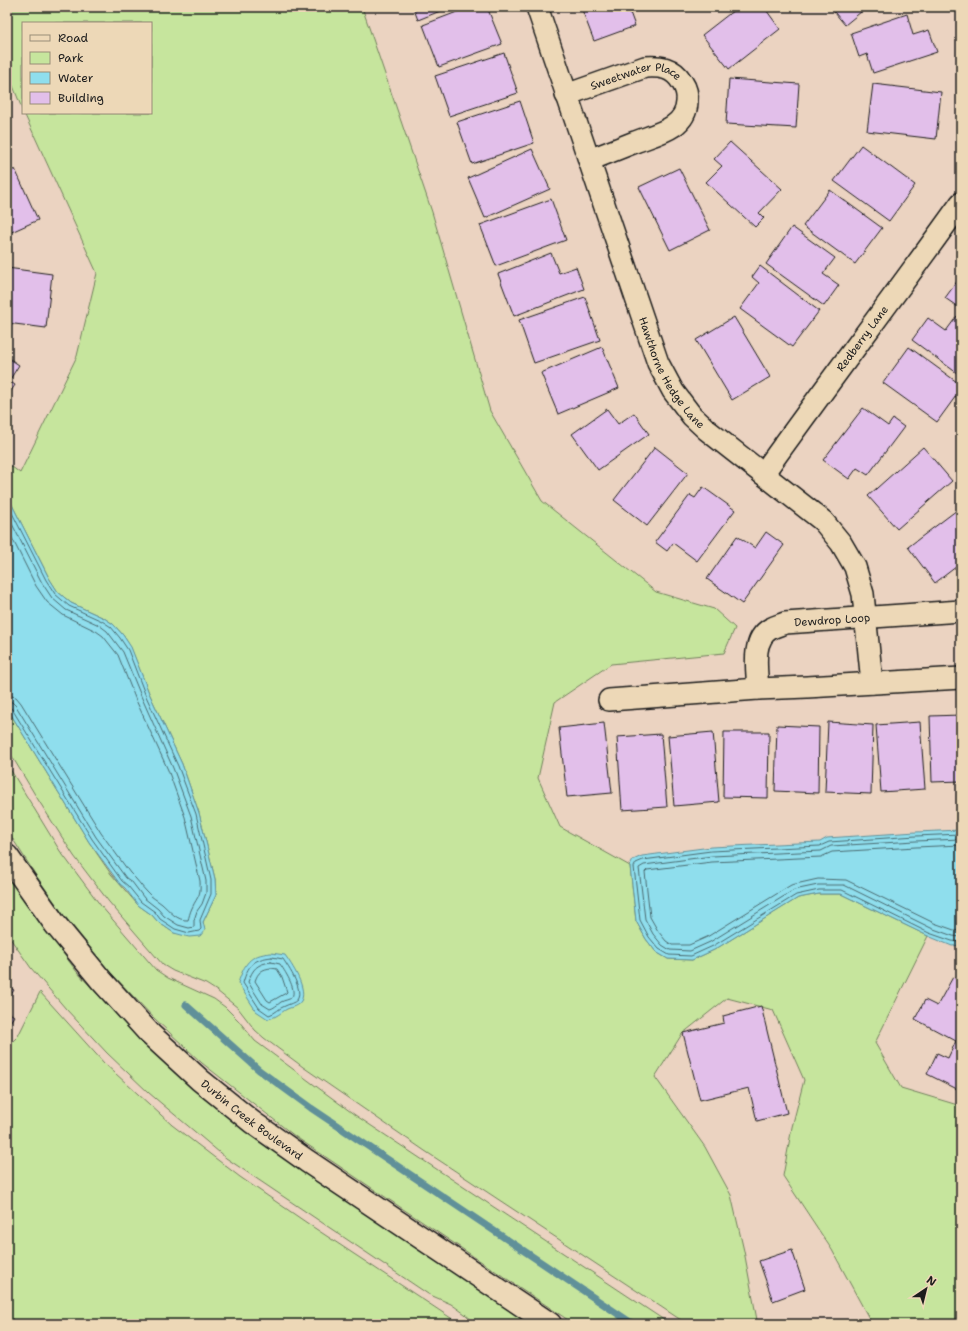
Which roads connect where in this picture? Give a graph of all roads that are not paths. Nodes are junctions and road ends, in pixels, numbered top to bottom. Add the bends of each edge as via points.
1 (537, 7) edge
2 (566, 95) junction
3 (590, 160) junction
4 (961, 203) edge
5 (762, 474) junction
6 (961, 612) edge
7 (866, 618) junction
8 (961, 678) edge
9 (872, 683) junction
10 (758, 689) junction
11 (609, 700) dead end
12 (7, 856) edge
13 (550, 1324) edge

1 - 2 street, Hawthorne Hedge Lane
2 - 3 street, Hawthorne Hedge Lane
2 - 3 street, Sweetwater Place via 644,67 657,66 674,73 685,86 688,96 687,107 683,117 675,125
3 - 5 street, Hawthorne Hedge Lane via 658,363 673,391 692,416 707,430
4 - 5 street, Redberry Lane
5 - 7 street, Hawthorne Hedge Lane via 823,521 841,543 855,567 863,594
6 - 7 street, Dewdrop Loop
7 - 9 street, Hawthorne Hedge Lane
7 - 10 street, Dewdrop Loop via 785,623 769,629 759,641 756,656
8 - 9 street
9 - 10 street
10 - 11 street
12 - 13 street, Durbin Creek Boulevard via 55,924 101,980 150,1034 200,1080 252,1122 307,1161

